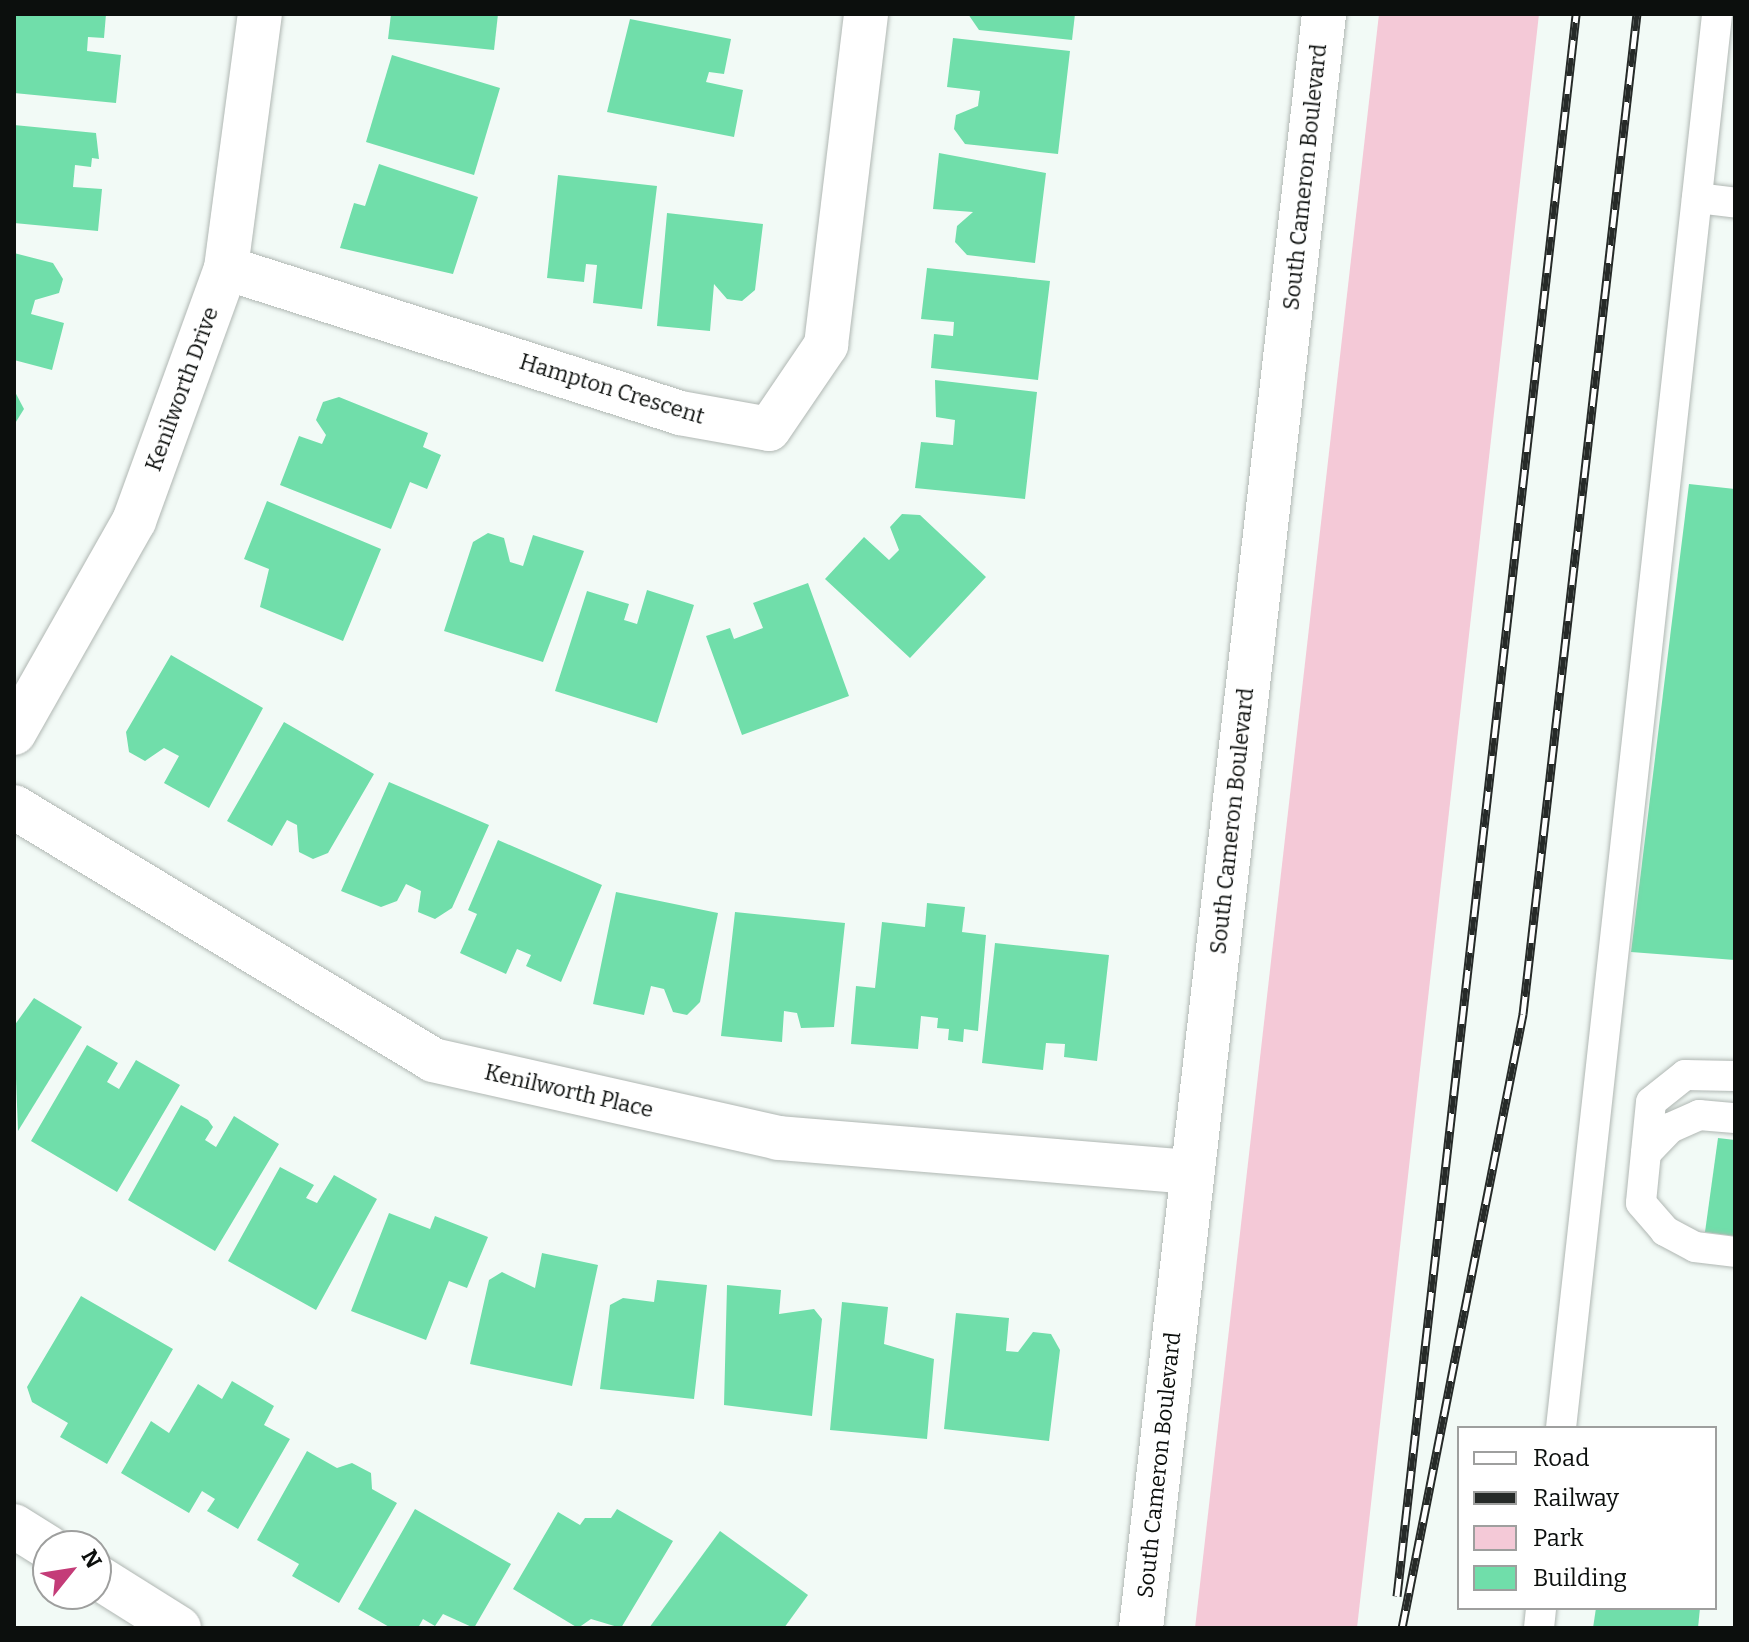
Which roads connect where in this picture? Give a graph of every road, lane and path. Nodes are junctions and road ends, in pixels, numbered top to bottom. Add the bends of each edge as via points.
1 (260, 14) edge
2 (866, 14) edge
3 (1324, 14) edge
4 (1717, 14) edge
5 (1697, 198) junction
6 (1735, 203) edge
7 (226, 268) junction
8 (14, 733) edge
9 (14, 807) edge
10 (1735, 1076) edge
11 (1735, 1118) edge
12 (1646, 1153) junction
13 (1192, 1172) junction
14 (1735, 1252) edge
15 (1561, 1426) edge
16 (14, 1526) edge
17 (32, 1537) edge
18 (112, 1586) edge
19 (179, 1628) edge
20 (1141, 1628) edge

1 - 7 street, Kenilworth Drive
2 - 7 street, Hampton Crescent via 826,345 769,429 680,413
3 - 13 street, South Cameron Boulevard
4 - 5 lane
5 - 6 lane
5 - 15 lane
7 - 8 street, Kenilworth Drive via 134,521
9 - 13 street, Kenilworth Place via 433,1060 778,1138
10 - 12 lane via 1685,1075 1651,1102
11 - 12 lane via 1699,1115 1670,1128
12 - 14 lane via 1641,1203 1665,1231 1695,1247
13 - 20 street, South Cameron Boulevard
16 - 17 street
18 - 19 street

